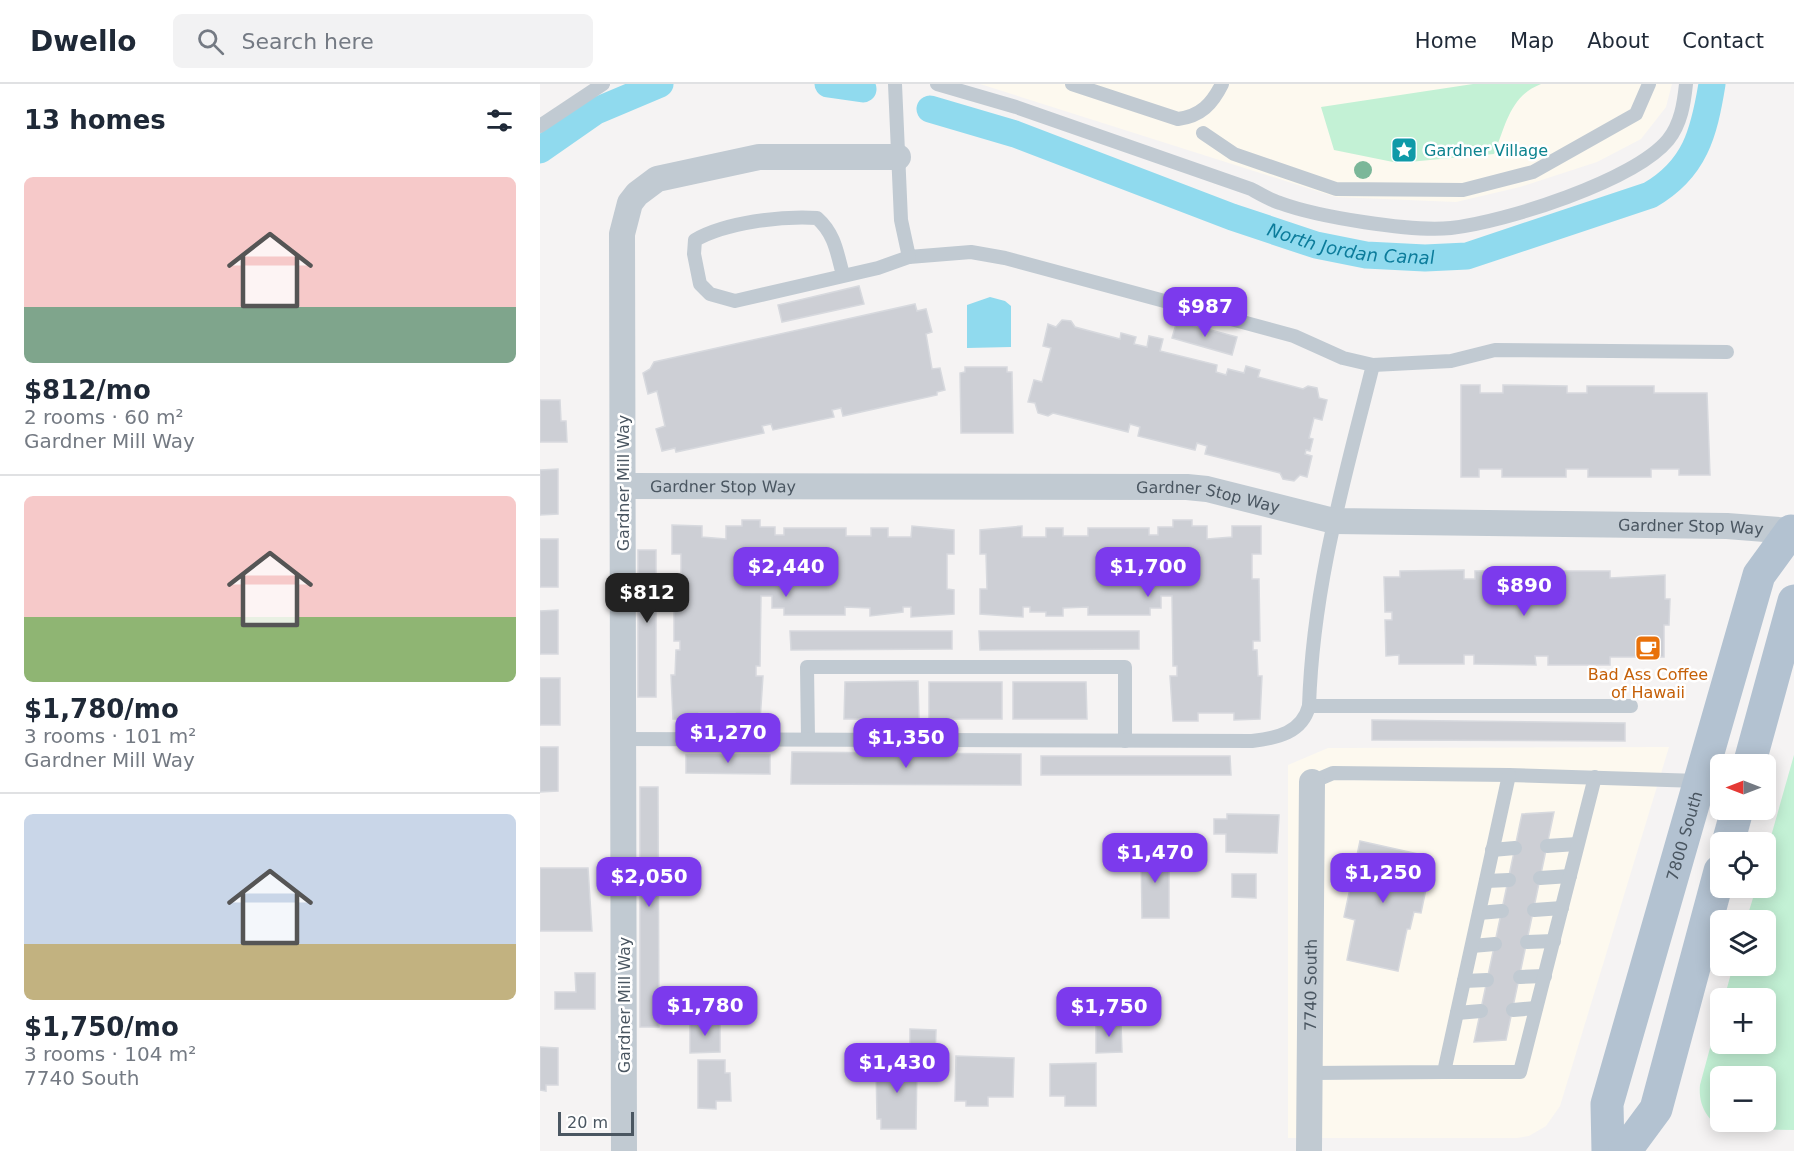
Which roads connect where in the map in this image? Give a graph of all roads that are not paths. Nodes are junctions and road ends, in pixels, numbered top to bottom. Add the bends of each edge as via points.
1 (603, 84) edge
2 (895, 84) edge
3 (937, 84) edge
4 (1072, 84) edge
5 (1222, 84) edge
6 (1649, 84) edge
7 (1686, 84) edge
8 (540, 126) edge
9 (1203, 133) dead end
10 (897, 157) junction
11 (909, 257) junction
12 (843, 276) junction
13 (1726, 352) dead end
14 (1373, 365) junction
15 (622, 486) junction
16 (1334, 521) junction
17 (1793, 525) edge
18 (1794, 566) edge
19 (1794, 601) edge
20 (1309, 706) junction
21 (1631, 706) dead end
22 (808, 738) junction
23 (623, 739) junction
24 (1125, 741) junction
25 (1752, 754) edge
26 (1509, 775) junction
27 (1595, 777) junction
28 (1699, 781) junction
29 (1312, 782) joint
30 (1577, 844) junction
31 (1547, 846) dead end
32 (1515, 848) dead end
33 (1492, 850) junction
34 (1570, 876) junction
35 (1540, 878) dead end
36 (1509, 880) dead end
37 (1486, 881) junction
38 (1713, 898) edge
39 (1562, 908) junction
40 (1534, 910) dead end
41 (1502, 911) dead end
42 (1479, 913) junction
43 (1554, 941) junction
44 (1527, 942) dead end
45 (1495, 944) dead end
46 (1472, 946) junction
47 (1545, 976) junction
48 (1520, 977) dead end
49 (1487, 980) dead end
50 (1464, 981) junction
51 (1536, 1008) junction
52 (1513, 1010) dead end
53 (1481, 1011) dead end
54 (1457, 1013) junction
55 (1444, 1072) junction
56 (1311, 1073) junction
57 (624, 1151) edge
58 (1309, 1151) edge
59 (1608, 1151) edge
60 (1625, 1151) edge

1 - 8 lane
2 - 10 lane
3 - 7 lane via 1016,107 1240,185 1280,203 1384,224 1449,228 1526,210 1620,175 1658,151 1670,138 1683,108
4 - 5 lane via 1178,119 1196,115 1214,102
6 - 9 lane via 1636,114 1533,172 1463,190 1336,189 1234,154
10 - 11 lane via 901,220
10 - 15 street, Gardner Mill Way via 759,157 657,179 630,203 622,234
11 - 12 lane
11 - 14 lane via 971,252 1005,258 1282,333 1343,358
12 - 12 lane via 735,301 722,298 710,294 700,284 695,240 708,233 770,219 817,218 835,242
13 - 14 lane via 1495,350 1451,361
14 - 16 lane
15 - 16 street, Gardner Stop Way via 1187,487
15 - 23 street, Gardner Mill Way
16 - 17 street, Gardner Stop Way
16 - 20 lane via 1315,618
17 - 18 main road
17 - 28 main road, 7800 South via 1759,575
19 - 25 main road
20 - 21 lane
20 - 24 lane via 1302,722 1286,734 1268,739
22 - 23 lane
22 - 24 lane
22 - 24 lane via 807,667 1125,667
23 - 57 street, Gardner Mill Way
26 - 27 lane
26 - 29 lane via 1334,773
26 - 33 lane
27 - 28 lane
27 - 30 lane
28 - 59 main road, 7800 South via 1607,1104
29 - 56 street, 7740 South
30 - 31 lane
30 - 34 lane
32 - 33 lane
33 - 37 lane
34 - 35 lane
34 - 39 lane
36 - 37 lane
37 - 42 lane
38 - 60 main road via 1656,1109
39 - 40 lane
39 - 43 lane
41 - 42 lane
42 - 46 lane
43 - 44 lane
43 - 47 lane
45 - 46 lane
46 - 50 lane
47 - 48 lane
47 - 51 lane
49 - 50 lane
50 - 54 lane
51 - 52 lane
51 - 55 lane via 1520,1072
53 - 54 lane
54 - 55 lane
55 - 56 lane
56 - 58 street, 7740 South

